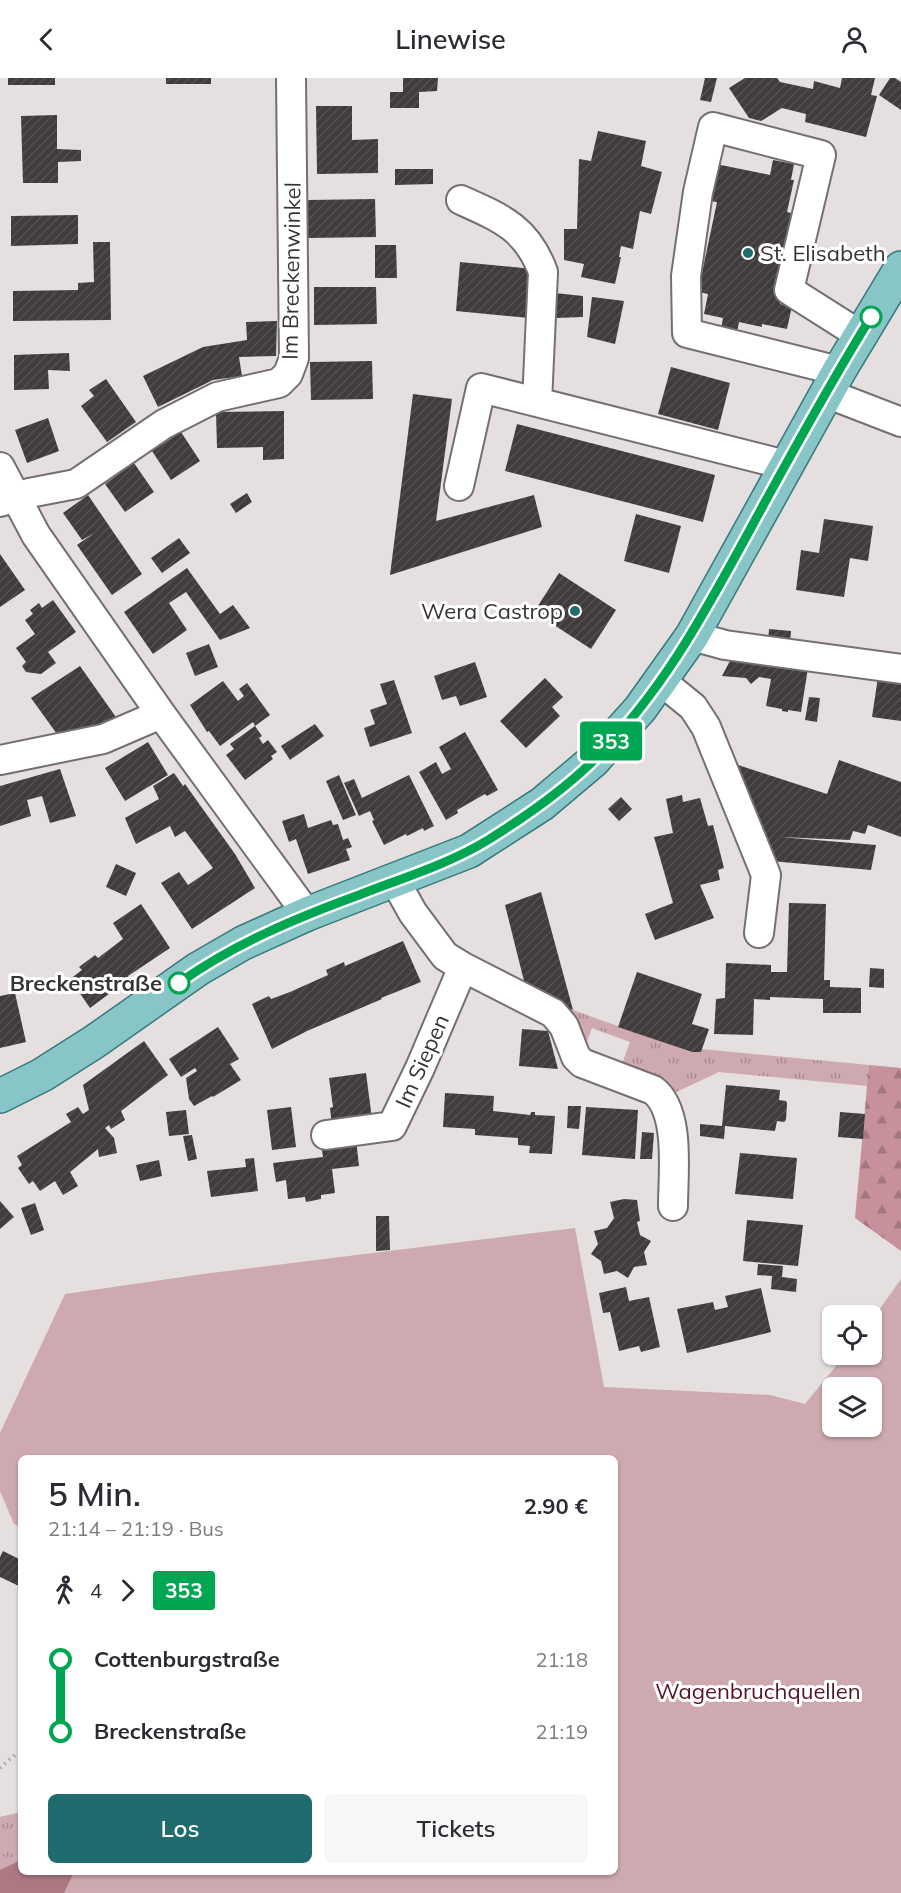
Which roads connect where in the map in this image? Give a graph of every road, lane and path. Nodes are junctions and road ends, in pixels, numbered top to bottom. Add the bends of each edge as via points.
1 (291, 78) edge
2 (461, 200) dead end
3 (901, 268) edge
4 (860, 335) junction
5 (833, 382) junction
6 (537, 402) junction
7 (901, 422) edge
8 (786, 465) junction
9 (0, 467) edge
10 (459, 486) dead end
11 (8, 500) edge
12 (692, 636) junction
13 (901, 669) edge
14 (661, 681) junction
15 (161, 714) junction
16 (0, 760) edge
17 (395, 881) junction
18 (307, 914) junction
19 (759, 933) dead end
20 (463, 967) junction
21 (0, 1096) edge
22 (326, 1135) dead end
23 (673, 1206) dead end
24 (18, 1754) edge
25 (0, 1768) edge

1 - 11 street, Im Breckenwinkel via 294,358 288,374 279,383 217,397 174,419 76,484
2 - 6 street via 518,231 536,251 543,272
3 - 4 main road
4 - 5 main road
4 - 5 street via 789,290 821,155 713,127 698,192 686,276 687,333
5 - 7 street
5 - 8 main road
6 - 8 street
6 - 10 street via 481,388
8 - 12 main road
9 - 11 street
11 - 15 street
12 - 13 street via 725,645
12 - 14 main road
14 - 17 main road via 593,761 542,804 469,851
14 - 19 street via 693,707 706,727 766,875
15 - 16 street via 104,739
15 - 18 street
17 - 18 main road
17 - 20 street via 413,914 445,956
18 - 21 main road via 198,969 77,1053
20 - 22 street, Im Siepen via 392,1126
20 - 23 street via 553,1013 582,1063 661,1096 674,1139
24 - 25 path

